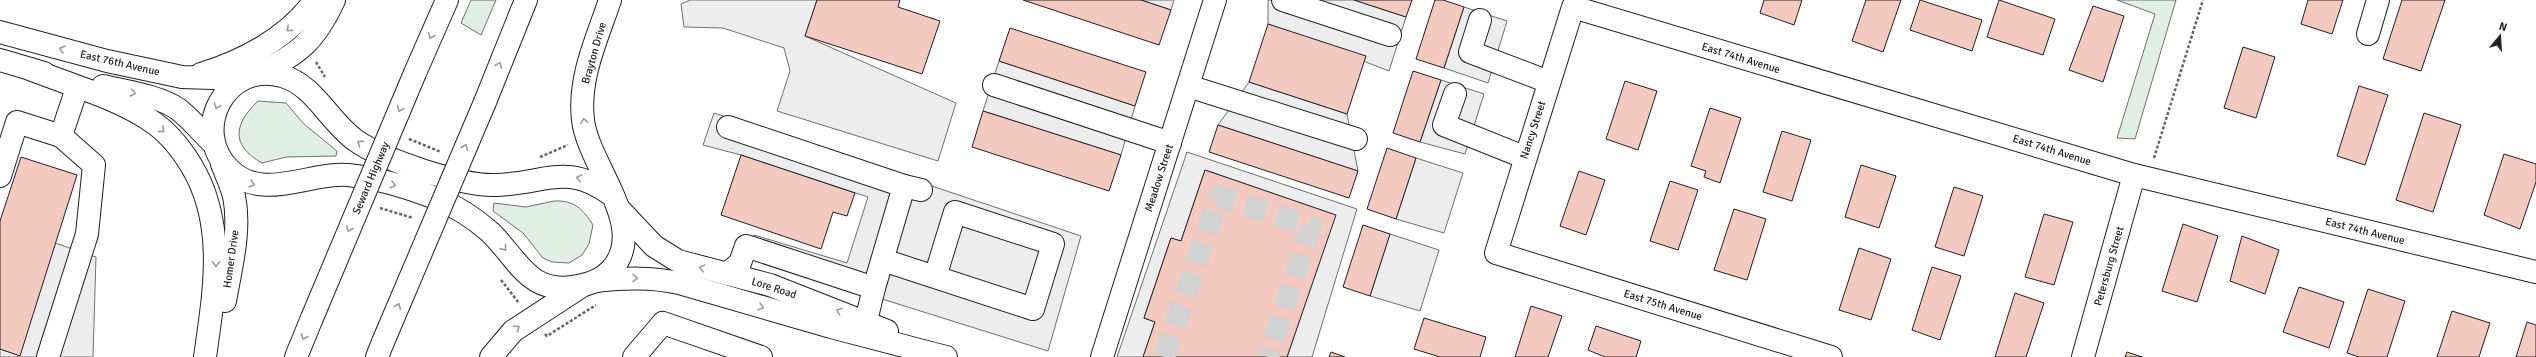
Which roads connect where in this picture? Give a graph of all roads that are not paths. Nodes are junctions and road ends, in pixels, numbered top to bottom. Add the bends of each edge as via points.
1 (315, 0) edge
2 (334, 0) edge
3 (447, 0) edge
4 (526, 0) edge
5 (610, 0) edge
6 (1215, 0) edge
7 (1283, 0) edge
8 (2378, 0) edge
9 (1573, 7) joint
10 (1480, 20) dead end
11 (0, 32) edge
12 (2368, 34) dead end
13 (1390, 35) dead end
14 (0, 60) edge
15 (30, 69) junction
16 (250, 76) junction
17 (182, 77) junction
18 (1549, 82) junction
19 (994, 85) dead end
20 (1188, 86) junction
21 (77, 88) junction
22 (1455, 94) dead end
23 (728, 127) dead end
24 (61, 136) junction
25 (1356, 139) dead end
26 (1170, 143) junction
27 (218, 152) junction
28 (1524, 157) junction
29 (0, 176) edge
30 (2141, 176) junction
31 (617, 203) junction
32 (1496, 254) joint
33 (883, 260) junction
34 (2536, 272) edge
35 (727, 274) junction
36 (935, 276) junction
37 (589, 283) junction
38 (874, 288) junction
39 (866, 322) junction
40 (380, 349) edge
41 (942, 356) edge
42 (48, 357) edge
43 (205, 357) edge
44 (209, 357) edge
45 (296, 357) edge
46 (491, 357) edge
47 (634, 357) edge
48 (761, 357) edge
49 (1102, 357) edge
50 (1831, 357) edge
51 (2083, 357) edge

1 -> 17 main road via 288,31 270,42 214,70
2 - 16 main road via 320,28 306,46 285,61
3 -> 45 main road, Seward Highway, bridge
40 -> 4 main road, bridge
31 -> 5 main road, Brayton Drive via 589,146 582,104 586,70
6 - 20 main road, Meadow Street
7 - 13 main road
8 - 12 main road
9 - 18 main road, Nancy Street
9 - 30 main road, East 74th Avenue
10 - 18 main road via 1470,52
17 -> 11 main road, East 76th Avenue via 107,61
14 - 15 main road
15 - 21 main road
15 -> 27 main road via 166,103 178,109
16 - 17 main road, East 76th Avenue
16 -> 27 main road via 232,85 218,100 213,118
31 -> 16 main road, East 76th Avenue via 596,185 566,176 493,186 471,183 405,163 365,147 348,134 299,83 279,75
18 - 28 main road, Nancy Street
19 - 26 main road
20 - 25 main road
20 - 26 main road, Meadow Street
21 - 24 main road
21 -> 43 main road via 132,110 163,130 186,157 202,185 211,214 216,246
22 - 28 main road via 1444,125
23 - 33 main road via 912,188
24 - 29 main road via 17,122
24 - 42 main road via 94,165 86,234
26 - 49 main road, Meadow Street
27 -> 37 main road, Lore Road via 238,178 254,185 275,186 312,177 345,175 432,197 464,211 480,224 531,278 550,287 569,288
27 - 44 main road, Homer Drive via 234,196 235,238 224,308
28 - 32 main road, Nancy Street
30 - 34 main road, East 74th Avenue
30 - 51 main road, Petersburg Street
35 -> 31 main road, Lore Road via 669,257 654,246
31 - 37 main road via 624,230 620,254 611,270
32 - 50 main road, East 75th Avenue
33 - 36 main road
33 - 38 main road
35 - 38 main road via 740,263 746,246
39 -> 35 main road, Lore Road via 789,292
36 - 36 main road via 1033,309 1052,244 955,212
37 -> 41 main road, Lore Road via 628,278 655,278
46 -> 37 main road via 512,331
38 - 39 main road
39 - 41 main road, Lore Road
47 - 48 main road via 663,323

